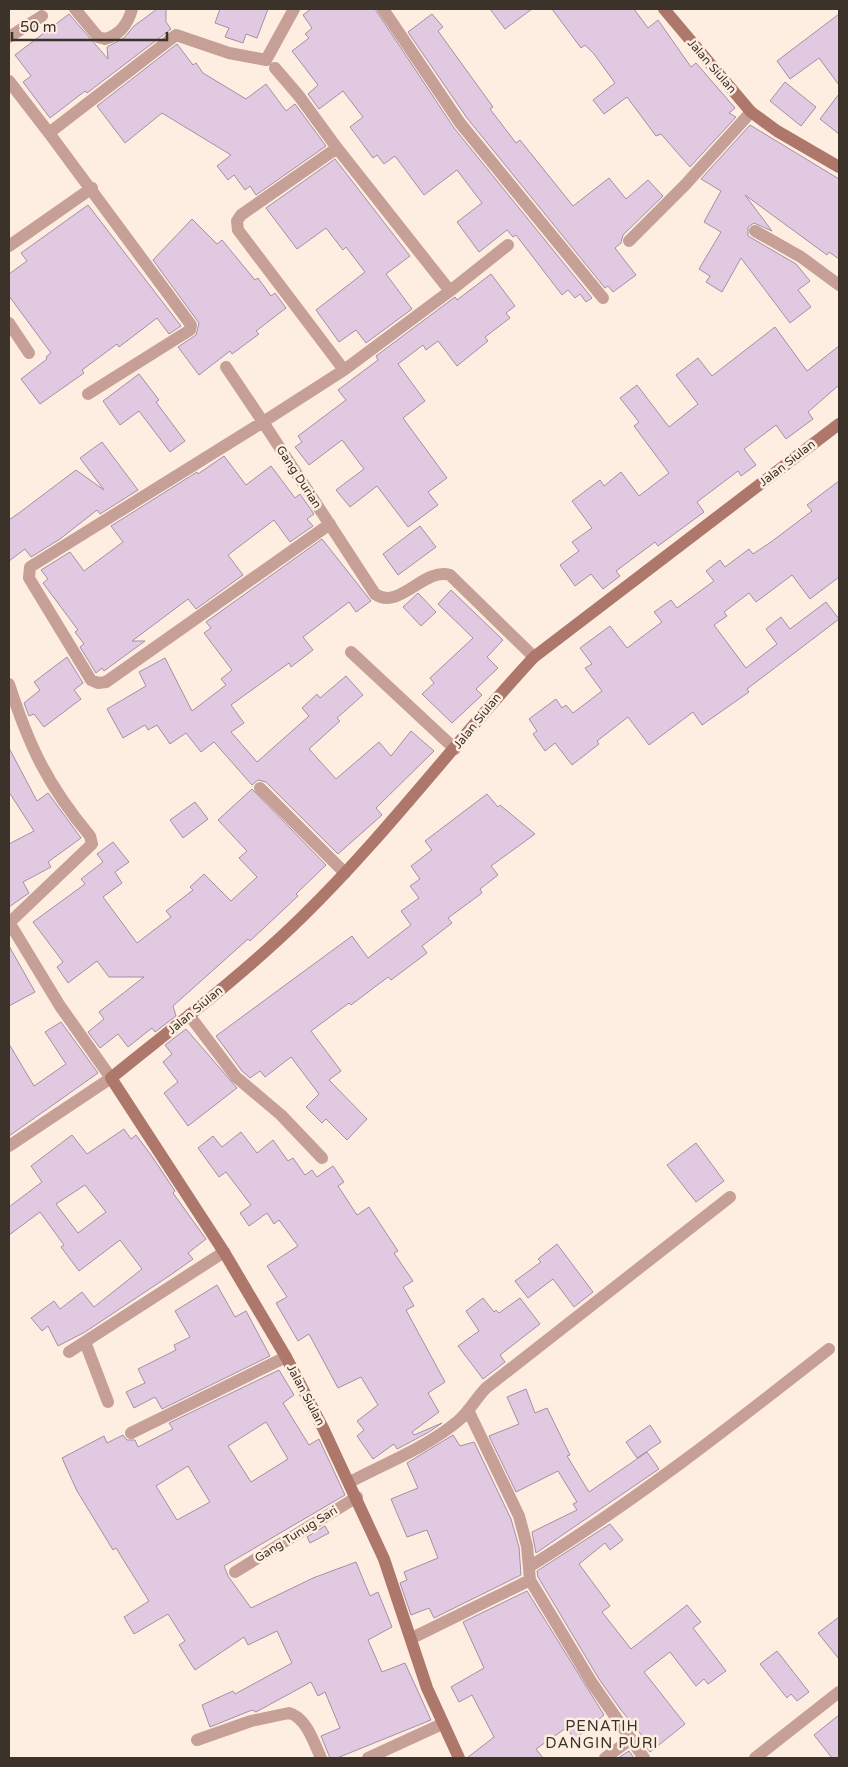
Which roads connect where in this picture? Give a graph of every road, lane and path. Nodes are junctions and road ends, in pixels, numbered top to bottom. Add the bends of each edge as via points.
1 (75, 9) edge
2 (132, 9) edge
3 (294, 9) edge
4 (383, 9) edge
5 (664, 9) edge
6 (42, 16) dead end
7 (9, 36) edge
8 (270, 64) junction
9 (9, 81) edge
10 (751, 112) junction
11 (50, 133) junction
12 (336, 148) junction
13 (839, 167) edge
14 (92, 188) junction
15 (755, 231) dead end
16 (629, 241) dead end
17 (508, 245) dead end
18 (9, 246) edge
19 (839, 285) edge
20 (450, 291) junction
21 (602, 298) dead end
22 (9, 323) edge
23 (28, 353) dead end
24 (226, 367) dead end
25 (344, 370) junction
26 (88, 394) dead end
27 (263, 422) junction
28 (839, 424) edge
29 (330, 524) junction
30 (351, 652) dead end
31 (534, 657) junction
32 (9, 684) edge
33 (454, 749) junction
34 (260, 788) dead end
35 (345, 873) junction
36 (9, 922) edge
37 (189, 1015) junction
38 (111, 1078) junction
39 (9, 1146) edge
40 (322, 1158) dead end
41 (730, 1197) dead end
42 (224, 1252) junction
43 (85, 1342) junction
44 (829, 1349) dead end
45 (70, 1352) dead end
46 (286, 1357) junction
47 (108, 1402) dead end
48 (468, 1410) junction
49 (131, 1433) dead end
50 (350, 1482) junction
51 (356, 1497) junction
52 (529, 1567) junction
53 (235, 1572) dead end
54 (530, 1580) junction
55 (412, 1638) junction
56 (839, 1692) edge
57 (442, 1724) junction
58 (631, 1739) junction
59 (197, 1740) dead end
60 (320, 1758) edge
61 (368, 1758) edge
62 (459, 1758) edge
63 (604, 1758) edge
64 (644, 1758) edge
65 (755, 1758) edge

1 - 2 street via 98,36 105,39 118,33 130,18
3 - 8 street
4 - 21 street via 460,123
5 - 10 street, Jalan Siulan
6 - 7 street
8 - 11 street via 176,35
8 - 12 street via 299,96
9 - 11 street
10 - 13 street, Jalan Siulan
10 - 16 street
11 - 14 street
12 - 20 street
12 - 25 street via 241,215 236,225
14 - 18 street
14 - 26 street via 192,325 190,330
15 - 19 street
17 - 20 street
20 - 25 street
22 - 23 street
24 - 27 street, Gang Durian
25 - 27 street
27 - 29 street, Gang Durian
27 - 29 street via 30,567 28,578 90,680 106,682
28 - 31 street, Jalan Siulan
29 - 31 street, Gang Durian via 375,594 382,599 391,598 434,575 450,575
30 - 33 street
31 - 33 street, Jalan Siulan via 491,702
32 - 36 street via 37,760 52,786 90,836 92,844
33 - 35 street, Jalan Siulan
34 - 35 street
35 - 37 street, Jalan Siulan via 301,919
36 - 38 street via 60,1006
37 - 38 street, Jalan Siulan
37 - 40 street via 236,1077 281,1114
38 - 39 street
38 - 42 street, Jalan Siulan
41 - 48 street via 486,1388
42 - 43 street
42 - 46 street, Jalan Siulan
43 - 45 street
43 - 47 street
44 - 52 street via 715,1439 596,1525
46 - 49 street
46 - 50 street, Jalan Siulan
48 - 50 street via 448,1429 422,1445
48 - 52 street via 518,1516
50 - 51 street, Jalan Siulan
51 - 53 street, Gang Tunug Sari
51 - 55 street, Jalan Siulan via 384,1559
52 - 54 street
54 - 55 street
54 - 58 street via 592,1683
55 - 57 street, Jalan Siulan
56 - 65 street
57 - 61 street
57 - 62 street, Jalan Siulan
58 - 63 street
58 - 64 street
59 - 60 street via 251,1721 289,1713 306,1728

